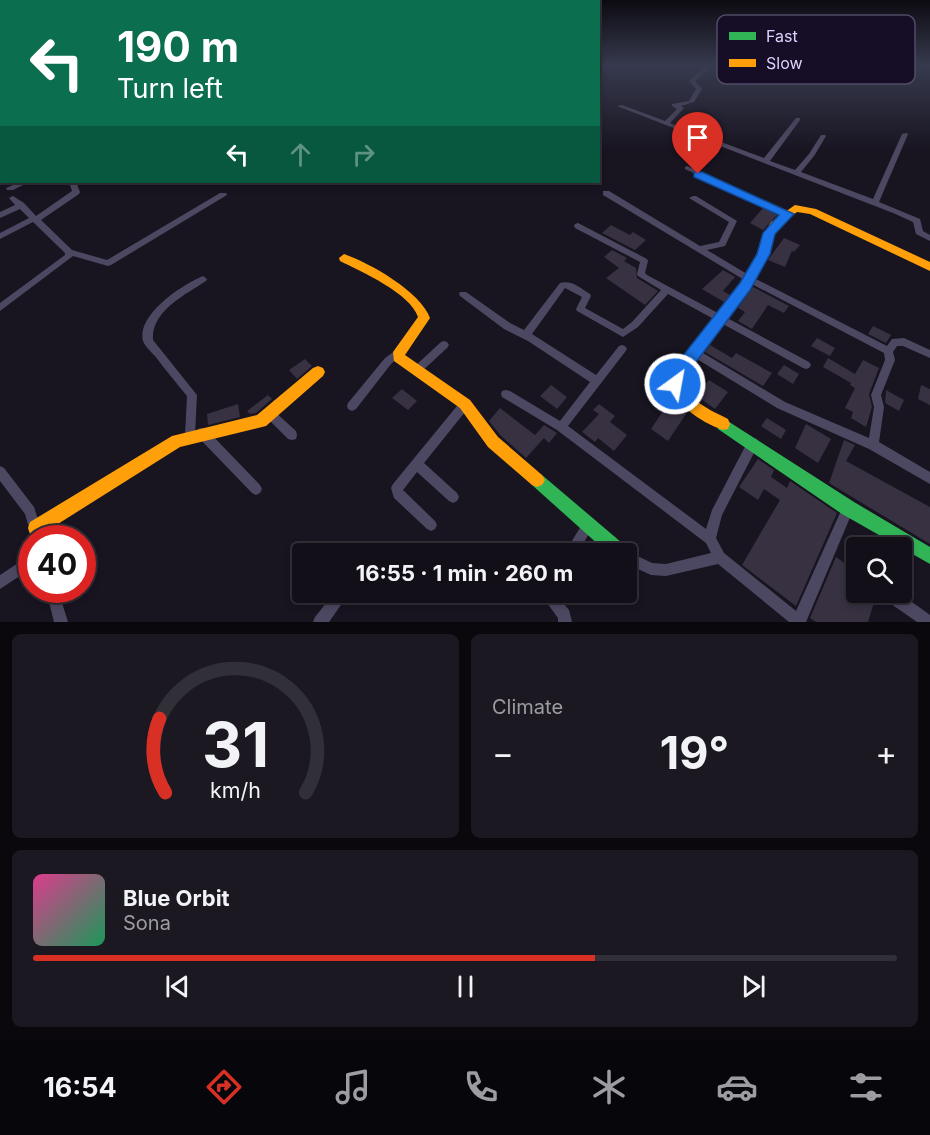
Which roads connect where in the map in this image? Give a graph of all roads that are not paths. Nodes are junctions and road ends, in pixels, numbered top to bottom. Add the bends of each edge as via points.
1 (696, 94) edge
2 (620, 106) dead end
3 (798, 119) dead end
4 (666, 123) junction
5 (905, 134) dead end
6 (823, 135) dead end
7 (766, 161) junction
8 (687, 168) dead end
9 (796, 173) junction
10 (22, 183) edge
11 (73, 183) edge
12 (10, 188) dead end
13 (606, 193) dead end
14 (223, 195) dead end
15 (13, 198) dead end
16 (693, 198) dead end
17 (875, 203) junction
18 (21, 205) junction
19 (788, 214) junction
20 (0, 215) edge
21 (35, 219) junction
22 (578, 226) dead end
23 (0, 236) edge
24 (930, 238) edge
25 (698, 249) junction
26 (69, 252) junction
27 (344, 258) dead end
28 (930, 267) edge
29 (203, 279) dead end
30 (749, 279) junction
31 (667, 290) junction
32 (463, 294) dead end
33 (0, 308) edge
34 (721, 320) junction
35 (525, 336) junction
36 (444, 345) dead end
37 (622, 349) dead end
38 (888, 351) junction
39 (399, 352) junction
40 (695, 353) junction
41 (930, 354) edge
42 (806, 365) dead end
43 (417, 370) junction
44 (318, 372) dead end
45 (597, 381) junction
46 (506, 394) dead end
47 (465, 404) junction
48 (352, 406) dead end
49 (270, 414) junction
50 (561, 427) junction
51 (196, 434) junction
52 (292, 435) dead end
53 (753, 443) junction
54 (873, 445) junction
55 (417, 464) junction
56 (0, 472) edge
57 (930, 478) edge
58 (256, 489) dead end
59 (453, 497) dead end
60 (848, 508) junction
61 (34, 525) edge
62 (49, 525) edge
63 (431, 525) dead end
64 (588, 525) junction
65 (710, 539) junction
66 (577, 543) edge
67 (609, 543) edge
68 (930, 556) edge
69 (720, 557) junction
70 (637, 562) edge
71 (18, 570) edge
72 (0, 583) edge
73 (56, 603) edge
74 (335, 603) edge
75 (552, 603) edge
76 (901, 603) edge
77 (61, 622) edge
78 (320, 622) edge
79 (565, 622) edge
80 (798, 622) edge
81 (928, 622) edge

1 - 4 street via 691,102 674,105 681,108
2 - 4 street
3 - 7 street
4 - 7 street
5 - 17 street
6 - 9 street
7 - 9 street
8 - 19 street
9 - 17 street
10 - 12 street
11 - 21 street via 76,192
13 - 25 street
14 - 26 street via 108,263
15 - 18 street
16 - 25 street via 733,221 722,244
17 - 24 street via 914,219 919,232
18 - 20 street
18 - 21 street
19 - 28 street via 795,208 805,208
19 - 30 street via 769,233 764,254
21 - 23 street
21 - 26 street
22 - 31 street via 644,261 642,276
25 - 30 street
26 - 33 street via 66,259
27 - 39 street via 412,298 424,313
29 - 51 street via 160,307 147,335 192,395
30 - 34 street
30 - 38 street
31 - 34 street
31 - 35 street via 623,333 580,309 587,296 563,285
32 - 35 street
34 - 40 street
34 - 42 street
35 - 45 street
36 - 43 street
37 - 45 street
38 - 41 street via 898,341
38 - 54 street via 890,360 876,395 879,407
39 - 43 street via 403,361
39 - 48 street via 387,361
40 - 53 street via 676,376 680,394
40 - 54 street via 782,405
43 - 47 street
44 - 49 street
45 - 50 street
46 - 50 street
47 - 55 street
47 - 64 street via 493,442
49 - 51 street via 253,424
49 - 52 street
50 - 65 street
51 - 58 street
51 - 62 street via 177,441
53 - 60 street
53 - 65 street via 716,514
54 - 57 street
55 - 59 street
55 - 63 street via 397,492
56 - 61 street via 30,511
60 - 68 street
60 - 80 street
64 - 66 street
64 - 67 street
65 - 69 street
69 - 70 street via 666,570 651,569
69 - 80 street
71 - 72 street
73 - 77 street
74 - 78 street
75 - 79 street via 564,615
76 - 81 street

